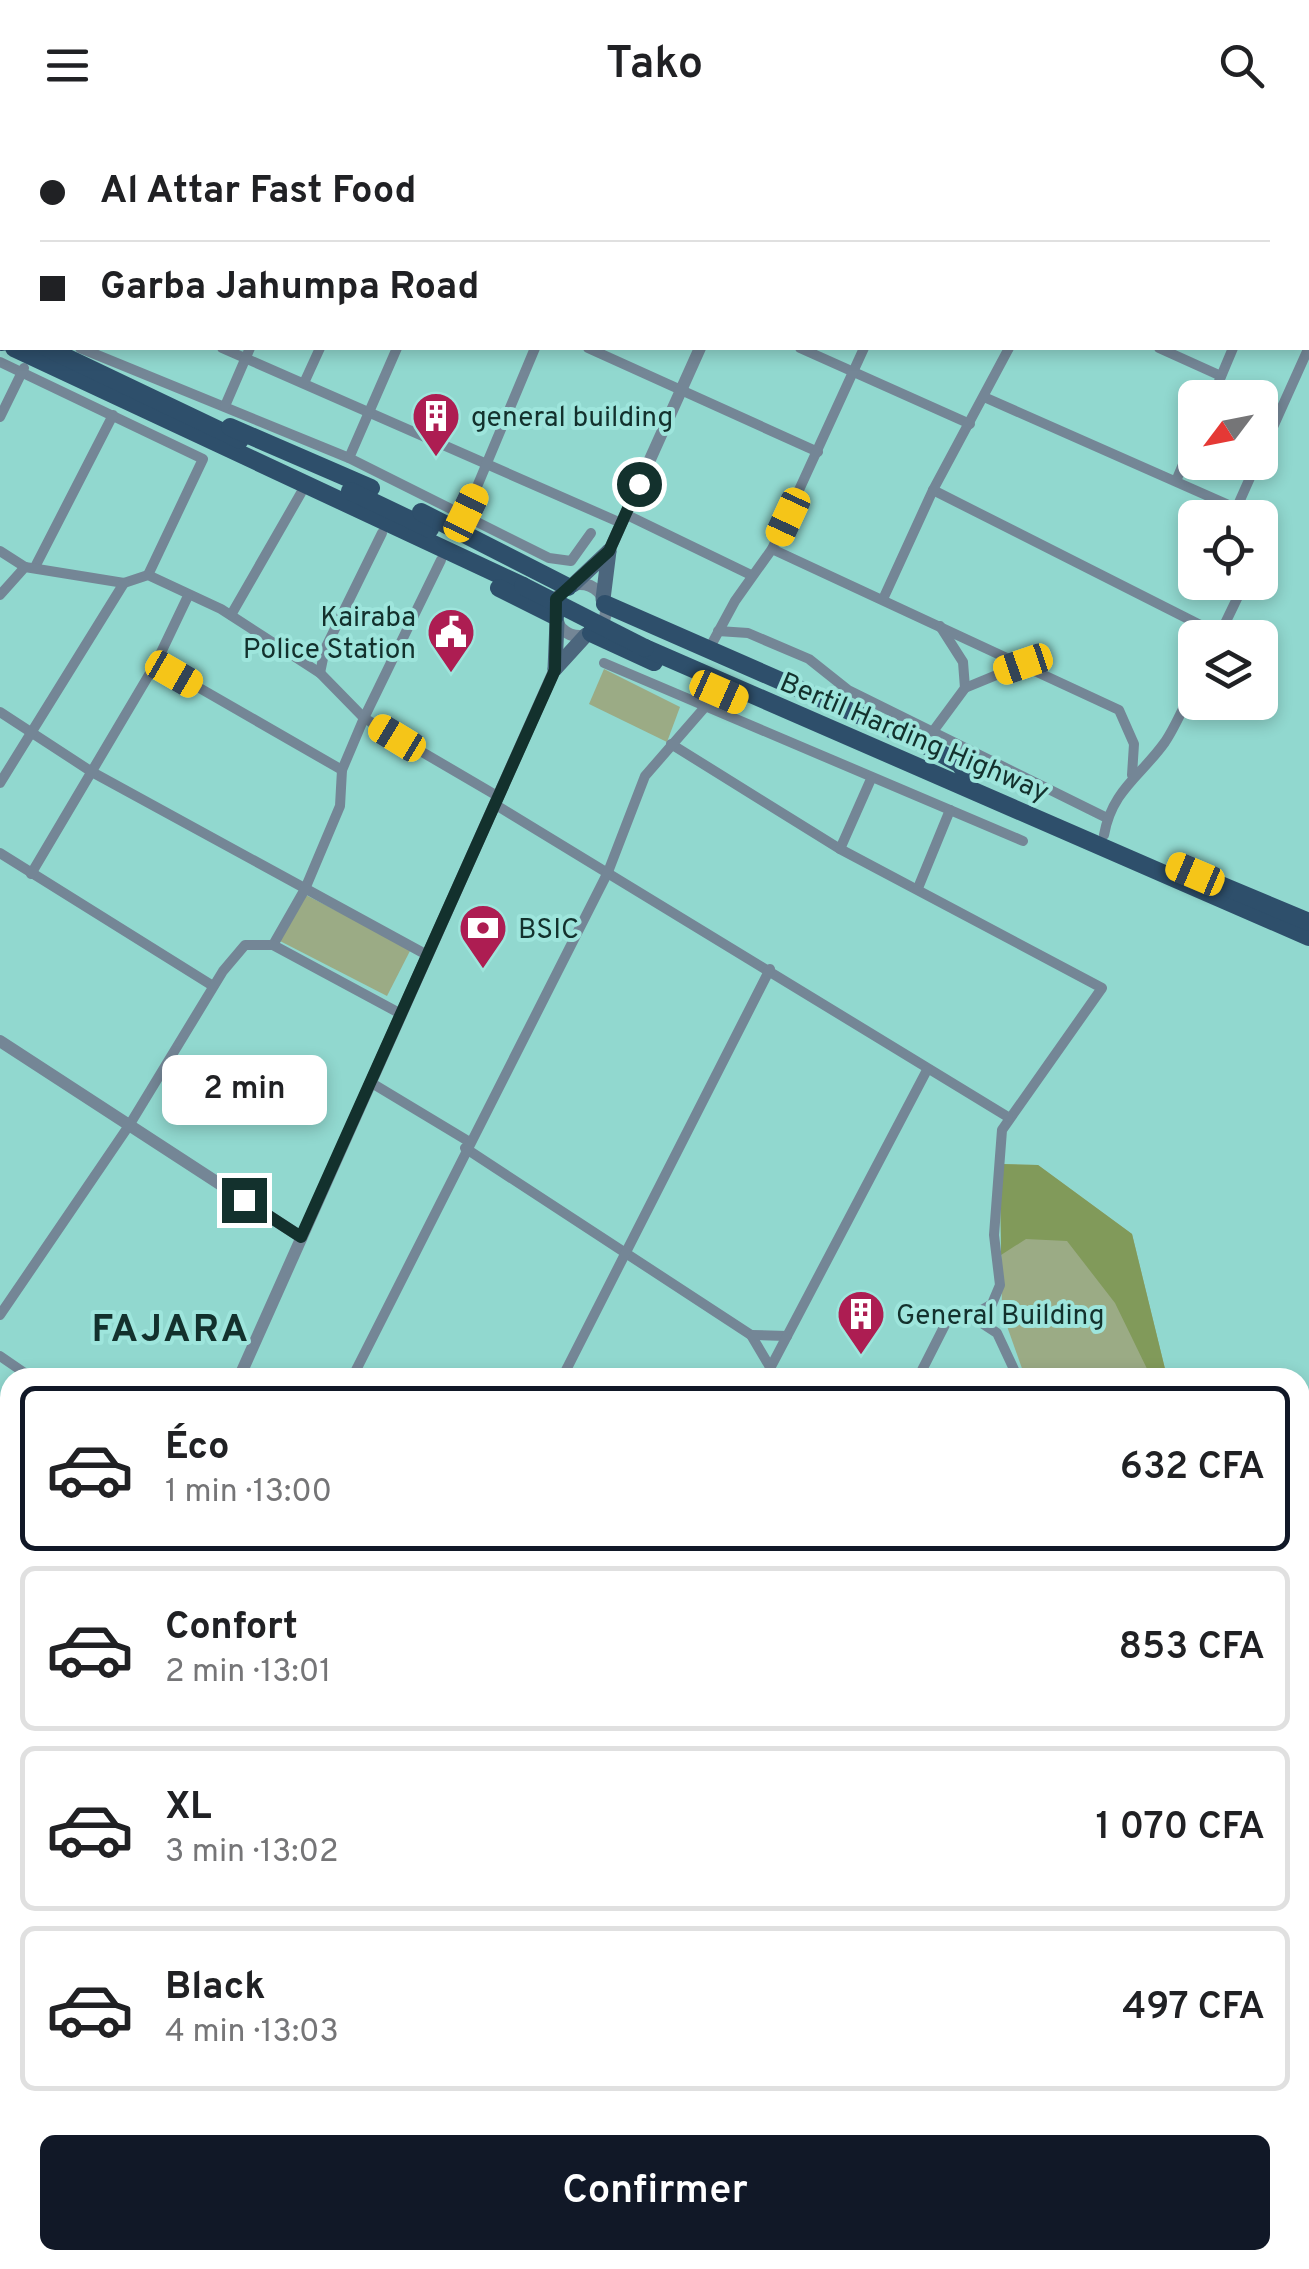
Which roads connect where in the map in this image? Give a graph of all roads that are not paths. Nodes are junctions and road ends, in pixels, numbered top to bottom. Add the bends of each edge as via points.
1 (319, 350) edge
2 (396, 350) edge
3 (534, 350) edge
4 (592, 350) edge
5 (699, 350) edge
6 (804, 350) edge
7 (863, 350) edge
8 (1008, 350) edge
9 (1163, 350) edge
10 (1233, 350) edge
11 (111, 353) edge
12 (248, 353) edge
13 (28, 355) edge
14 (0, 362) edge
15 (1305, 365) edge
16 (853, 372) junction
17 (1221, 376) junction
18 (1219, 380) edge
19 (304, 384) junction
20 (680, 391) junction
21 (984, 397) junction
22 (225, 406) junction
23 (368, 412) junction
24 (113, 415) junction
25 (0, 417) edge
26 (1278, 420) edge
27 (970, 424) junction
28 (214, 433) junction
29 (818, 452) junction
30 (350, 458) junction
31 (488, 462) junction
32 (1178, 476) edge
33 (1176, 481) junction
34 (933, 490) junction
35 (301, 494) junction
36 (1220, 500) edge
37 (466, 513) junction
38 (623, 519) junction
39 (382, 533) junction
40 (591, 533) dead end
41 (772, 549) junction
42 (0, 551) edge
43 (609, 551) junction
44 (442, 560) junction
45 (30, 566) junction
46 (148, 574) junction
47 (751, 575) junction
48 (124, 582) junction
49 (571, 586) junction
50 (0, 595) edge
51 (188, 596) junction
52 (884, 597) junction
53 (604, 601) junction
54 (230, 615) junction
55 (556, 619) junction
56 (1188, 620) edge
57 (939, 624) junction
58 (718, 631) junction
59 (589, 634) junction
60 (708, 649) junction
61 (156, 663) junction
62 (604, 663) dead end
63 (1023, 664) junction
64 (555, 670) junction
65 (320, 673) junction
66 (965, 688) junction
67 (705, 707) junction
68 (0, 712) edge
69 (1178, 717) edge
70 (364, 718) junction
71 (934, 730) junction
72 (33, 734) junction
73 (670, 744) junction
74 (342, 770) junction
75 (92, 772) junction
76 (1132, 775) junction
77 (871, 778) junction
78 (965, 781) junction
79 (0, 783) edge
80 (498, 801) junction
81 (950, 810) junction
82 (1105, 827) junction
83 (1023, 841) dead end
84 (840, 849) junction
85 (0, 853) edge
86 (608, 872) junction
87 (31, 874) junction
88 (304, 888) junction
89 (918, 888) junction
90 (1309, 922) edge
91 (1309, 937) edge
92 (273, 945) junction
93 (428, 955) junction
94 (770, 969) junction
95 (213, 986) junction
96 (401, 1014) junction
97 (3, 1044) edge
98 (0, 1060) edge
99 (928, 1070) junction
100 (370, 1082) junction
101 (1008, 1117) junction
102 (130, 1124) junction
103 (467, 1145) junction
104 (301, 1237) junction
105 (624, 1254) junction
106 (0, 1316) edge
107 (971, 1316) junction
108 (751, 1335) junction
109 (787, 1336) junction
110 (243, 1368) edge
111 (357, 1368) edge
112 (567, 1368) edge
113 (765, 1368) edge
114 (769, 1368) edge
115 (923, 1368) edge
116 (1013, 1368) edge

1 - 19 street
2 - 23 street
3 - 31 street
4 - 20 street
5 - 20 street
6 - 16 street
7 - 16 street
8 - 21 street
9 - 17 street
10 - 17 street
11 - 22 street
12 - 19 street
12 - 22 street
13 - 14 street
13 - 24 street
13 - 25 street
13 - 28 main road, Bertil Harding Highway
15 - 26 street
16 - 27 street
16 - 29 street
17 - 18 street
19 - 23 street
20 - 29 street
20 - 38 street
21 - 27 street
21 - 33 street
22 - 30 street
23 - 30 street
23 - 31 street
24 - 45 street
24 - 46 street via 202,459
27 - 34 street
28 - 35 main road via 230,456
28 - 49 main road via 242,430 318,462
28 - 78 main road, Bertil Harding Highway
29 - 41 street
30 - 37 street
31 - 37 street
31 - 38 street
32 - 33 street
33 - 36 street
34 - 52 street
34 - 56 street
35 - 39 main road
35 - 54 street
37 - 40 street via 559,562 578,556
38 - 43 street
38 - 47 street
39 - 44 main road
39 - 65 street via 325,649
41 - 47 street
41 - 52 street
42 - 45 street
43 - 49 main road
43 - 53 main road
44 - 55 main road
44 - 70 street
45 - 48 street
45 - 50 street
46 - 48 street
46 - 51 street
47 - 58 street
48 - 72 street
49 - 53 street via 590,587
49 - 55 street via 556,599
51 - 54 street
51 - 61 street
52 - 57 street
53 - 59 street via 603,621
53 - 60 main road
54 - 65 street
55 - 59 street via 569,634
55 - 64 main road
57 - 63 street
57 - 66 street via 963,662
58 - 60 street
58 - 71 street via 748,633 809,659 848,690
59 - 64 main road
59 - 78 main road via 908,774
60 - 78 main road via 918,741 960,764
61 - 74 street
61 - 75 street
62 - 67 street
63 - 66 street
63 - 76 street via 1118,710 1134,744
64 - 80 street
65 - 70 street
66 - 71 street
67 - 73 street
67 - 77 street
68 - 72 street
69 - 76 street via 1166,741
70 - 74 street
70 - 80 street
71 - 82 street
72 - 75 street
72 - 79 street
73 - 84 street
73 - 86 street via 645,776
74 - 88 street via 340,806
75 - 87 street
75 - 88 street
76 - 82 street
77 - 81 street
77 - 84 street
78 - 82 main road, Bertil Harding Highway
78 - 91 main road, Bertil Harding Highway
80 - 86 street
80 - 93 street
81 - 83 street
81 - 89 street
82 - 90 main road, Bertil Harding Highway
84 - 89 street
85 - 87 street
86 - 94 street
86 - 103 street
87 - 95 street
88 - 92 street
88 - 93 street
89 - 101 street via 1102,988
92 - 95 street via 246,945
92 - 96 street
93 - 96 street
94 - 99 street
94 - 105 street
95 - 102 street
96 - 100 street
97 - 98 street
97 - 102 street
99 - 101 street
99 - 109 street
100 - 103 street
100 - 104 street
101 - 107 street via 999,1142 994,1234 1000,1284 992,1304
102 - 104 street
102 - 106 street
103 - 105 street
103 - 111 street
104 - 110 street
105 - 108 street
105 - 112 street
107 - 115 street via 949,1316
107 - 116 street via 997,1334
108 - 109 street
108 - 113 street
109 - 114 street

